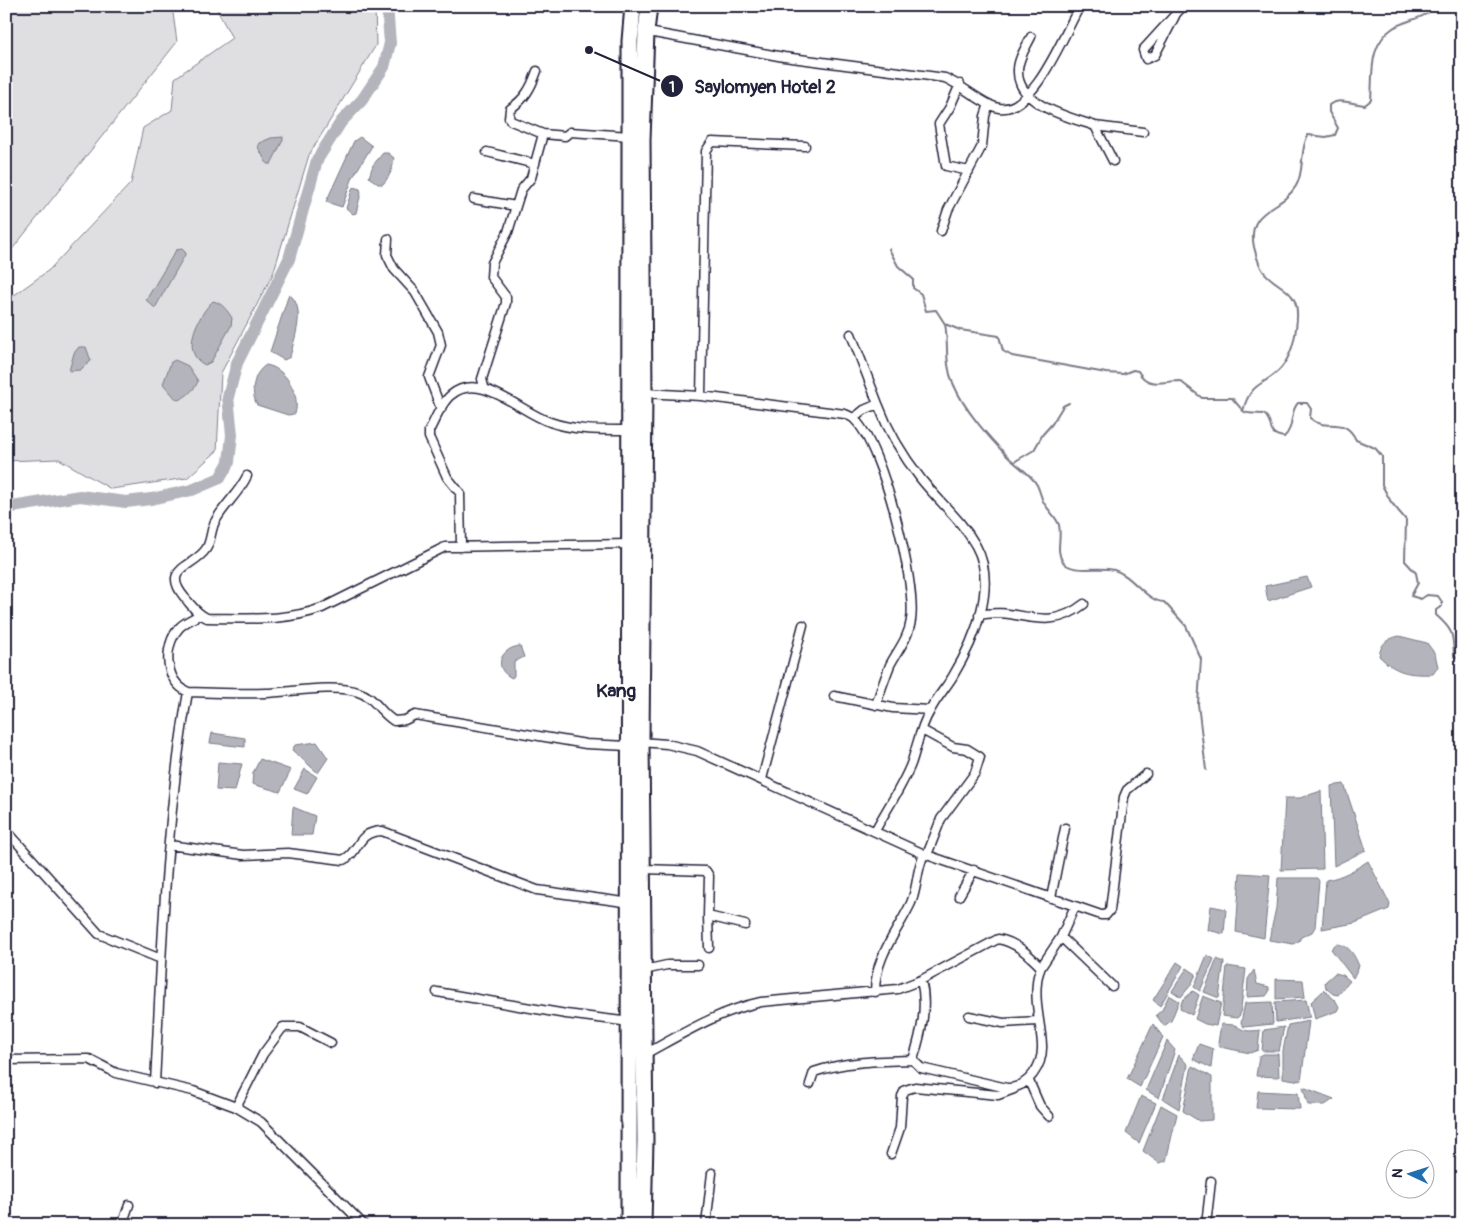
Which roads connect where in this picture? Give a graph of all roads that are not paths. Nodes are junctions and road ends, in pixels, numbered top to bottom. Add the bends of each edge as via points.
1 (633, 6) edge
2 (649, 6) edge
3 (1080, 6) edge
4 (1183, 6) edge
5 (1175, 16) junction
6 (639, 31) junction
7 (1031, 37) dead end
8 (537, 71) dead end
9 (960, 84) junction
10 (1026, 96) junction
11 (989, 104) junction
12 (1095, 126) junction
13 (1143, 132) dead end
14 (543, 134) junction
15 (630, 136) junction
16 (805, 146) dead end
17 (487, 152) dead end
18 (1113, 161) dead end
19 (535, 164) junction
20 (969, 171) junction
21 (474, 199) dead end
22 (516, 206) junction
23 (636, 214) junction
24 (941, 231) dead end
25 (388, 239) dead end
26 (851, 334) dead end
27 (484, 388) junction
28 (644, 393) junction
29 (701, 396) junction
30 (878, 404) junction
31 (441, 409) junction
32 (854, 418) junction
33 (630, 430) junction
34 (247, 476) dead end
35 (636, 544) junction
36 (461, 546) junction
37 (1084, 604) dead end
38 (199, 615) junction
39 (979, 615) junction
40 (804, 625) dead end
41 (188, 692) junction
42 (834, 696) dead end
43 (876, 705) junction
44 (930, 710) junction
45 (922, 730) junction
46 (632, 743) junction
47 (1146, 774) dead end
48 (762, 778) junction
49 (1065, 828) dead end
50 (6, 830) edge
51 (874, 831) junction
52 (169, 846) junction
53 (926, 855) junction
54 (643, 870) junction
55 (974, 870) junction
56 (959, 896) dead end
57 (1051, 898) junction
58 (637, 904) junction
59 (1075, 906) junction
60 (708, 916) junction
61 (745, 925) dead end
62 (1061, 937) junction
63 (709, 948) dead end
64 (161, 959) junction
65 (698, 965) dead end
66 (1041, 967) junction
67 (644, 970) junction
68 (922, 980) junction
69 (1112, 986) dead end
70 (437, 992) dead end
71 (875, 992) junction
72 (969, 1016) dead end
73 (1038, 1021) junction
74 (630, 1022) junction
75 (331, 1042) dead end
76 (645, 1054) junction
77 (6, 1060) edge
78 (913, 1060) junction
79 (1029, 1081) junction
80 (155, 1083) junction
81 (810, 1084) dead end
82 (1016, 1088) junction
83 (236, 1107) junction
84 (1050, 1116) dead end
85 (891, 1154) dead end
86 (712, 1173) dead end
87 (1211, 1182) dead end
88 (129, 1205) dead end
89 (122, 1225) edge
90 (364, 1225) edge
91 (629, 1225) edge
92 (643, 1225) edge
93 (706, 1225) edge
94 (1206, 1225) edge

1 - 6 highway
2 - 6 highway
3 - 10 street via 1045,74
4 - 5 street
5 - 5 street via 1143,50 1146,59 1155,55
6 - 9 street via 784,57 946,78
6 - 15 highway
6 - 23 highway via 642,140
7 - 10 street via 1018,69
8 - 14 street via 522,101 510,109 509,118
9 - 11 street
9 - 20 street via 939,124 946,166
10 - 11 street via 1010,108
10 - 12 street via 1061,114
11 - 20 street via 982,146
12 - 13 street
12 - 18 street
14 - 15 street via 565,136 570,132
14 - 19 street
15 - 23 highway
16 - 29 street via 712,142 708,145
17 - 19 street
19 - 22 street
20 - 24 street via 948,210
21 - 22 street
22 - 27 street via 490,271 506,297 506,303 482,379
23 - 28 highway
23 - 33 highway
25 - 31 street via 386,255 415,292 438,332 441,345 429,377
26 - 30 street
27 - 31 street via 461,389 450,396
27 - 33 street via 552,423 591,430
28 - 29 street
28 - 35 highway
29 - 32 street via 846,414
30 - 32 street
30 - 39 street via 887,428 921,480 958,517 978,549 985,581
31 - 36 street via 430,437 446,478 460,493
32 - 43 street via 875,452 910,578 911,620
33 - 35 highway
34 - 38 street via 242,488 216,520 204,552 178,572 176,586
35 - 36 street
35 - 46 highway
36 - 38 street via 440,549 300,616 273,619 207,618
37 - 39 street via 1072,614 1038,620 1005,612
38 - 41 street via 181,626 173,636 168,658 178,685
39 - 44 street via 968,647
40 - 48 street
41 - 46 street via 350,690 373,699 394,721 415,715 586,744
41 - 52 street
42 - 43 street
43 - 44 street
44 - 45 street
45 - 51 street via 910,766
45 - 53 street via 952,747 967,749 980,757 975,773 941,819
46 - 48 street via 667,744 697,751
46 - 54 highway
46 - 58 highway
47 - 59 street via 1127,790 1124,797 1110,910 1101,915
48 - 51 street
49 - 57 street
50 - 64 street via 99,934
51 - 53 street
52 - 58 street via 243,855 288,853 343,860 368,833 382,831 537,890
52 - 64 street
53 - 55 street
53 - 71 street via 918,866 915,892 879,964
54 - 58 highway
54 - 60 street via 706,871 709,876
55 - 56 street
55 - 57 street
57 - 59 street
58 - 67 highway
58 - 74 highway
59 - 62 street
60 - 61 street
60 - 63 street
62 - 66 street
62 - 69 street
64 - 80 street
65 - 67 street via 667,965
66 - 68 street via 1019,948 998,939
66 - 73 street via 1036,983
67 - 76 highway
68 - 71 street via 898,989
68 - 78 street via 925,995
70 - 74 street
71 - 76 street via 741,1006 719,1014
72 - 73 street via 1003,1024
73 - 79 street via 1042,1047
74 - 91 highway
75 - 83 street via 300,1027 283,1027 263,1054
76 - 92 highway
77 - 80 street via 89,1059 116,1073
78 - 81 street via 828,1067 814,1072
78 - 82 street via 922,1068
79 - 82 street
79 - 84 street via 1040,1106
80 - 83 street via 193,1091
82 - 85 street via 998,1095 915,1087 905,1090 900,1128
83 - 90 street via 261,1122
86 - 93 street
87 - 94 street
88 - 89 street

